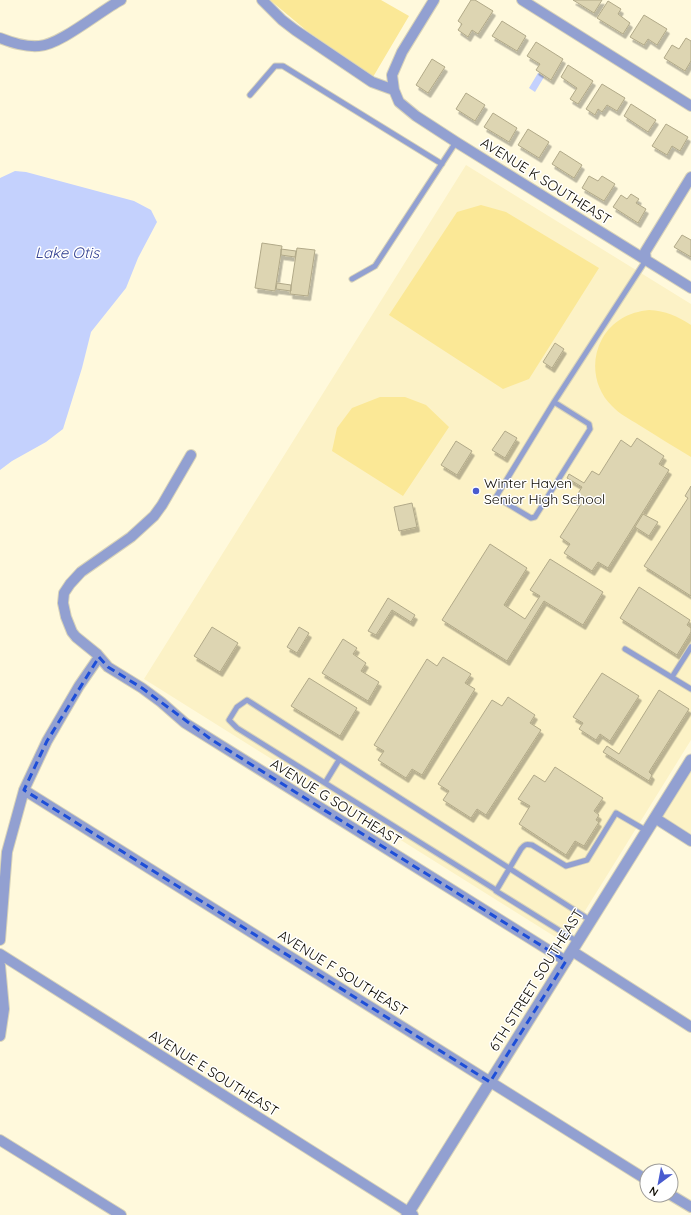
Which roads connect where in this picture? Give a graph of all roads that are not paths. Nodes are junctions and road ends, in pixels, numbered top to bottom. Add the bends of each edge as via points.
1 (121, 0) edge
2 (262, 0) edge
3 (434, 0) edge
4 (522, 0) edge
5 (0, 38) edge
6 (394, 90) junction
7 (250, 95) dead end
8 (691, 106) edge
9 (456, 142) junction
10 (442, 164) junction
11 (691, 177) edge
12 (646, 260) junction
13 (352, 279) dead end
14 (691, 288) edge
15 (554, 402) junction
16 (192, 455) dead end
17 (691, 647) edge
18 (625, 649) dead end
19 (99, 657) junction
20 (672, 677) junction
21 (691, 689) edge
22 (339, 760) junction
23 (691, 760) edge
24 (325, 783) junction
25 (24, 790) junction
26 (655, 818) junction
27 (647, 831) junction
28 (691, 841) edge
29 (509, 869) junction
30 (496, 890) junction
31 (591, 921) junction
32 (0, 940) edge
33 (572, 952) junction
34 (0, 954) edge
35 (0, 965) edge
36 (691, 1027) edge
37 (0, 1036) edge
38 (490, 1082) junction
39 (0, 1140) edge
40 (639, 1175) edge
41 (679, 1200) edge
42 (691, 1207) edge
43 (409, 1214) edge
44 (121, 1215) edge

1 - 5 street via 53,43 22,46
2 - 6 street via 301,34 372,82
3 - 6 street via 402,52 392,75
4 - 8 street
6 - 9 street, AVENUE K SOUTHEAST via 398,102
7 - 10 lane via 275,66 283,66
9 - 10 lane
9 - 12 street, AVENUE K SOUTHEAST
10 - 13 lane via 375,266
11 - 12 street via 645,252
12 - 14 street, AVENUE K SOUTHEAST
12 - 15 lane
15 - 15 lane via 496,497 531,518 535,518 590,429 589,424
16 - 19 street, AVENUE G SOUTHEAST via 154,516 131,537 81,572 64,593 66,617 72,632
17 - 20 lane
18 - 20 lane
19 - 25 street via 46,741
19 - 33 street, AVENUE G SOUTHEAST via 108,667 142,688 185,723 212,740
20 - 21 lane
22 - 24 lane
22 - 24 lane via 247,700 237,707 229,720 237,728
22 - 29 lane
23 - 26 street, 6TH STREET SOUTHEAST
24 - 30 lane
25 - 32 street via 7,852
25 - 38 street, AVENUE F SOUTHEAST
26 - 27 street, 6TH STREET SOUTHEAST
26 - 28 street
27 - 29 lane via 616,813 588,860 566,866 527,844
27 - 31 street, 6TH STREET SOUTHEAST
29 - 30 lane
29 - 31 lane
30 - 33 lane
31 - 33 street, 6TH STREET SOUTHEAST
33 - 36 street, AVENUE G SOUTHEAST
33 - 38 street, 6TH STREET SOUTHEAST
34 - 43 street, AVENUE E SOUTHEAST
35 - 37 street via 4,1008
38 - 40 street, AVENUE F SOUTHEAST
38 - 43 street, 6TH STREET SOUTHEAST
39 - 44 street
41 - 42 street

